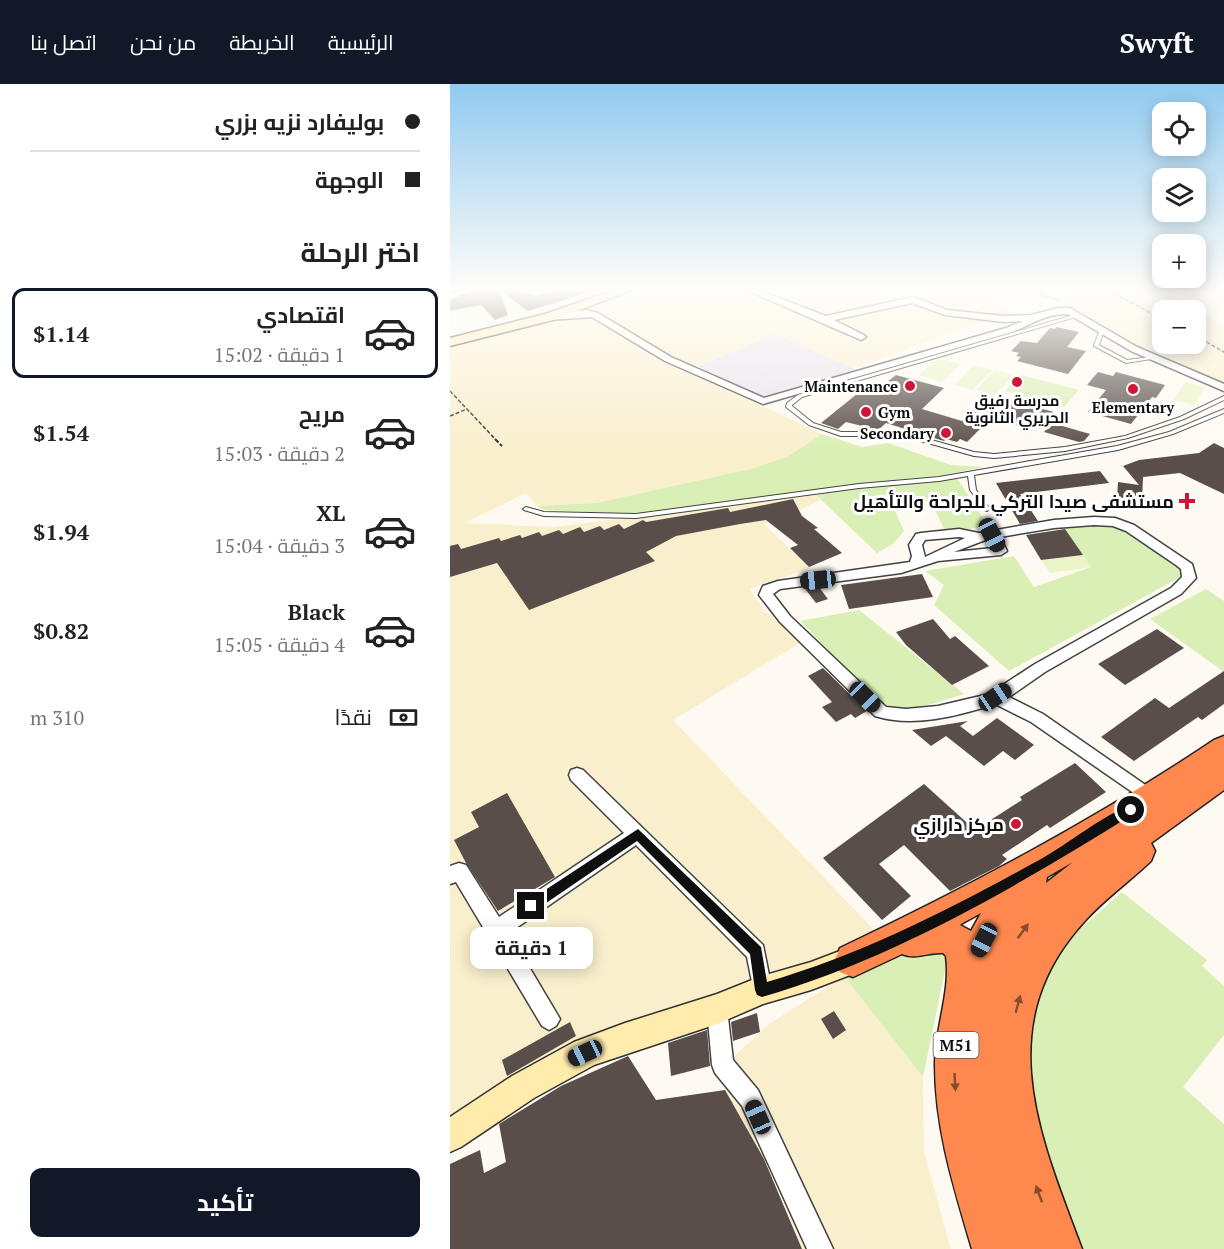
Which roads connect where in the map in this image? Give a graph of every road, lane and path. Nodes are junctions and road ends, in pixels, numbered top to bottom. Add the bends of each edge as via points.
1 (640, 342) edge
2 (966, 342) edge
3 (983, 342) edge
4 (1097, 342) edge
5 (1123, 342) edge
6 (1207, 342) edge
7 (1224, 352) edge
8 (1151, 358) junction
9 (1224, 388) edge
10 (450, 391) edge
11 (1224, 398) edge
12 (467, 409) junction
13 (1224, 411) edge
14 (450, 417) edge
15 (502, 446) dead end
16 (971, 473) junction
17 (526, 509) dead end
18 (987, 509) dead end
19 (985, 536) junction
20 (932, 559) junction
21 (916, 565) junction
22 (995, 697) junction
23 (1224, 748) edge
24 (1224, 774) edge
25 (577, 775) dead end
26 (1163, 802) junction
27 (638, 834) junction
28 (450, 876) edge
29 (1054, 876) junction
30 (496, 930) junction
31 (853, 960) junction
32 (964, 989) junction
33 (762, 990) junction
34 (717, 1009) junction
35 (549, 1019) dead end
36 (450, 1136) edge
37 (820, 1249) edge
38 (995, 1249) edge
39 (1027, 1249) edge
40 (1059, 1249) edge

1 - 2 street via 763,401
3 - 11 lane via 800,396 789,407 812,424 841,434 903,434 994,456 1065,450 1126,437 1182,418
4 - 8 lane via 1126,362
5 - 8 street
6 - 7 path
8 - 9 street
10 - 12 path
12 - 14 path
12 - 15 path
13 - 16 lane via 1171,433 1118,448
16 - 17 lane via 636,516
16 - 18 lane via 973,490
19 - 20 street
19 - 20 street via 1000,551
19 - 21 street via 959,533 921,537 915,545 919,556
19 - 22 street via 1054,524 1115,522 1181,562 1189,573 1186,583 1176,591
20 - 21 street
21 - 22 street via 778,585 768,589 766,595 785,619 881,712 913,715
22 - 26 street via 1054,729
23 - 26 highway
24 - 26 highway
25 - 27 street
26 - 29 highway
40 -> 26 highway via 1016,1120 1009,1072 1018,1001 1036,959 1055,930 1138,852
27 - 30 street
27 - 33 street via 756,952
28 - 30 street via 459,871
29 - 31 highway via 938,920
29 - 32 highway, M51 via 1015,894 999,915
39 -> 29 highway, M51 via 988,1109 985,1041 989,1011 1007,957
30 - 35 street
31 - 32 highway via 924,936 949,936 965,952
31 - 33 street
32 -> 38 highway, M51 via 957,1023 957,1101 968,1162
33 - 34 street
34 - 36 street via 625,1038 564,1063
34 - 37 street via 723,1065 750,1098

